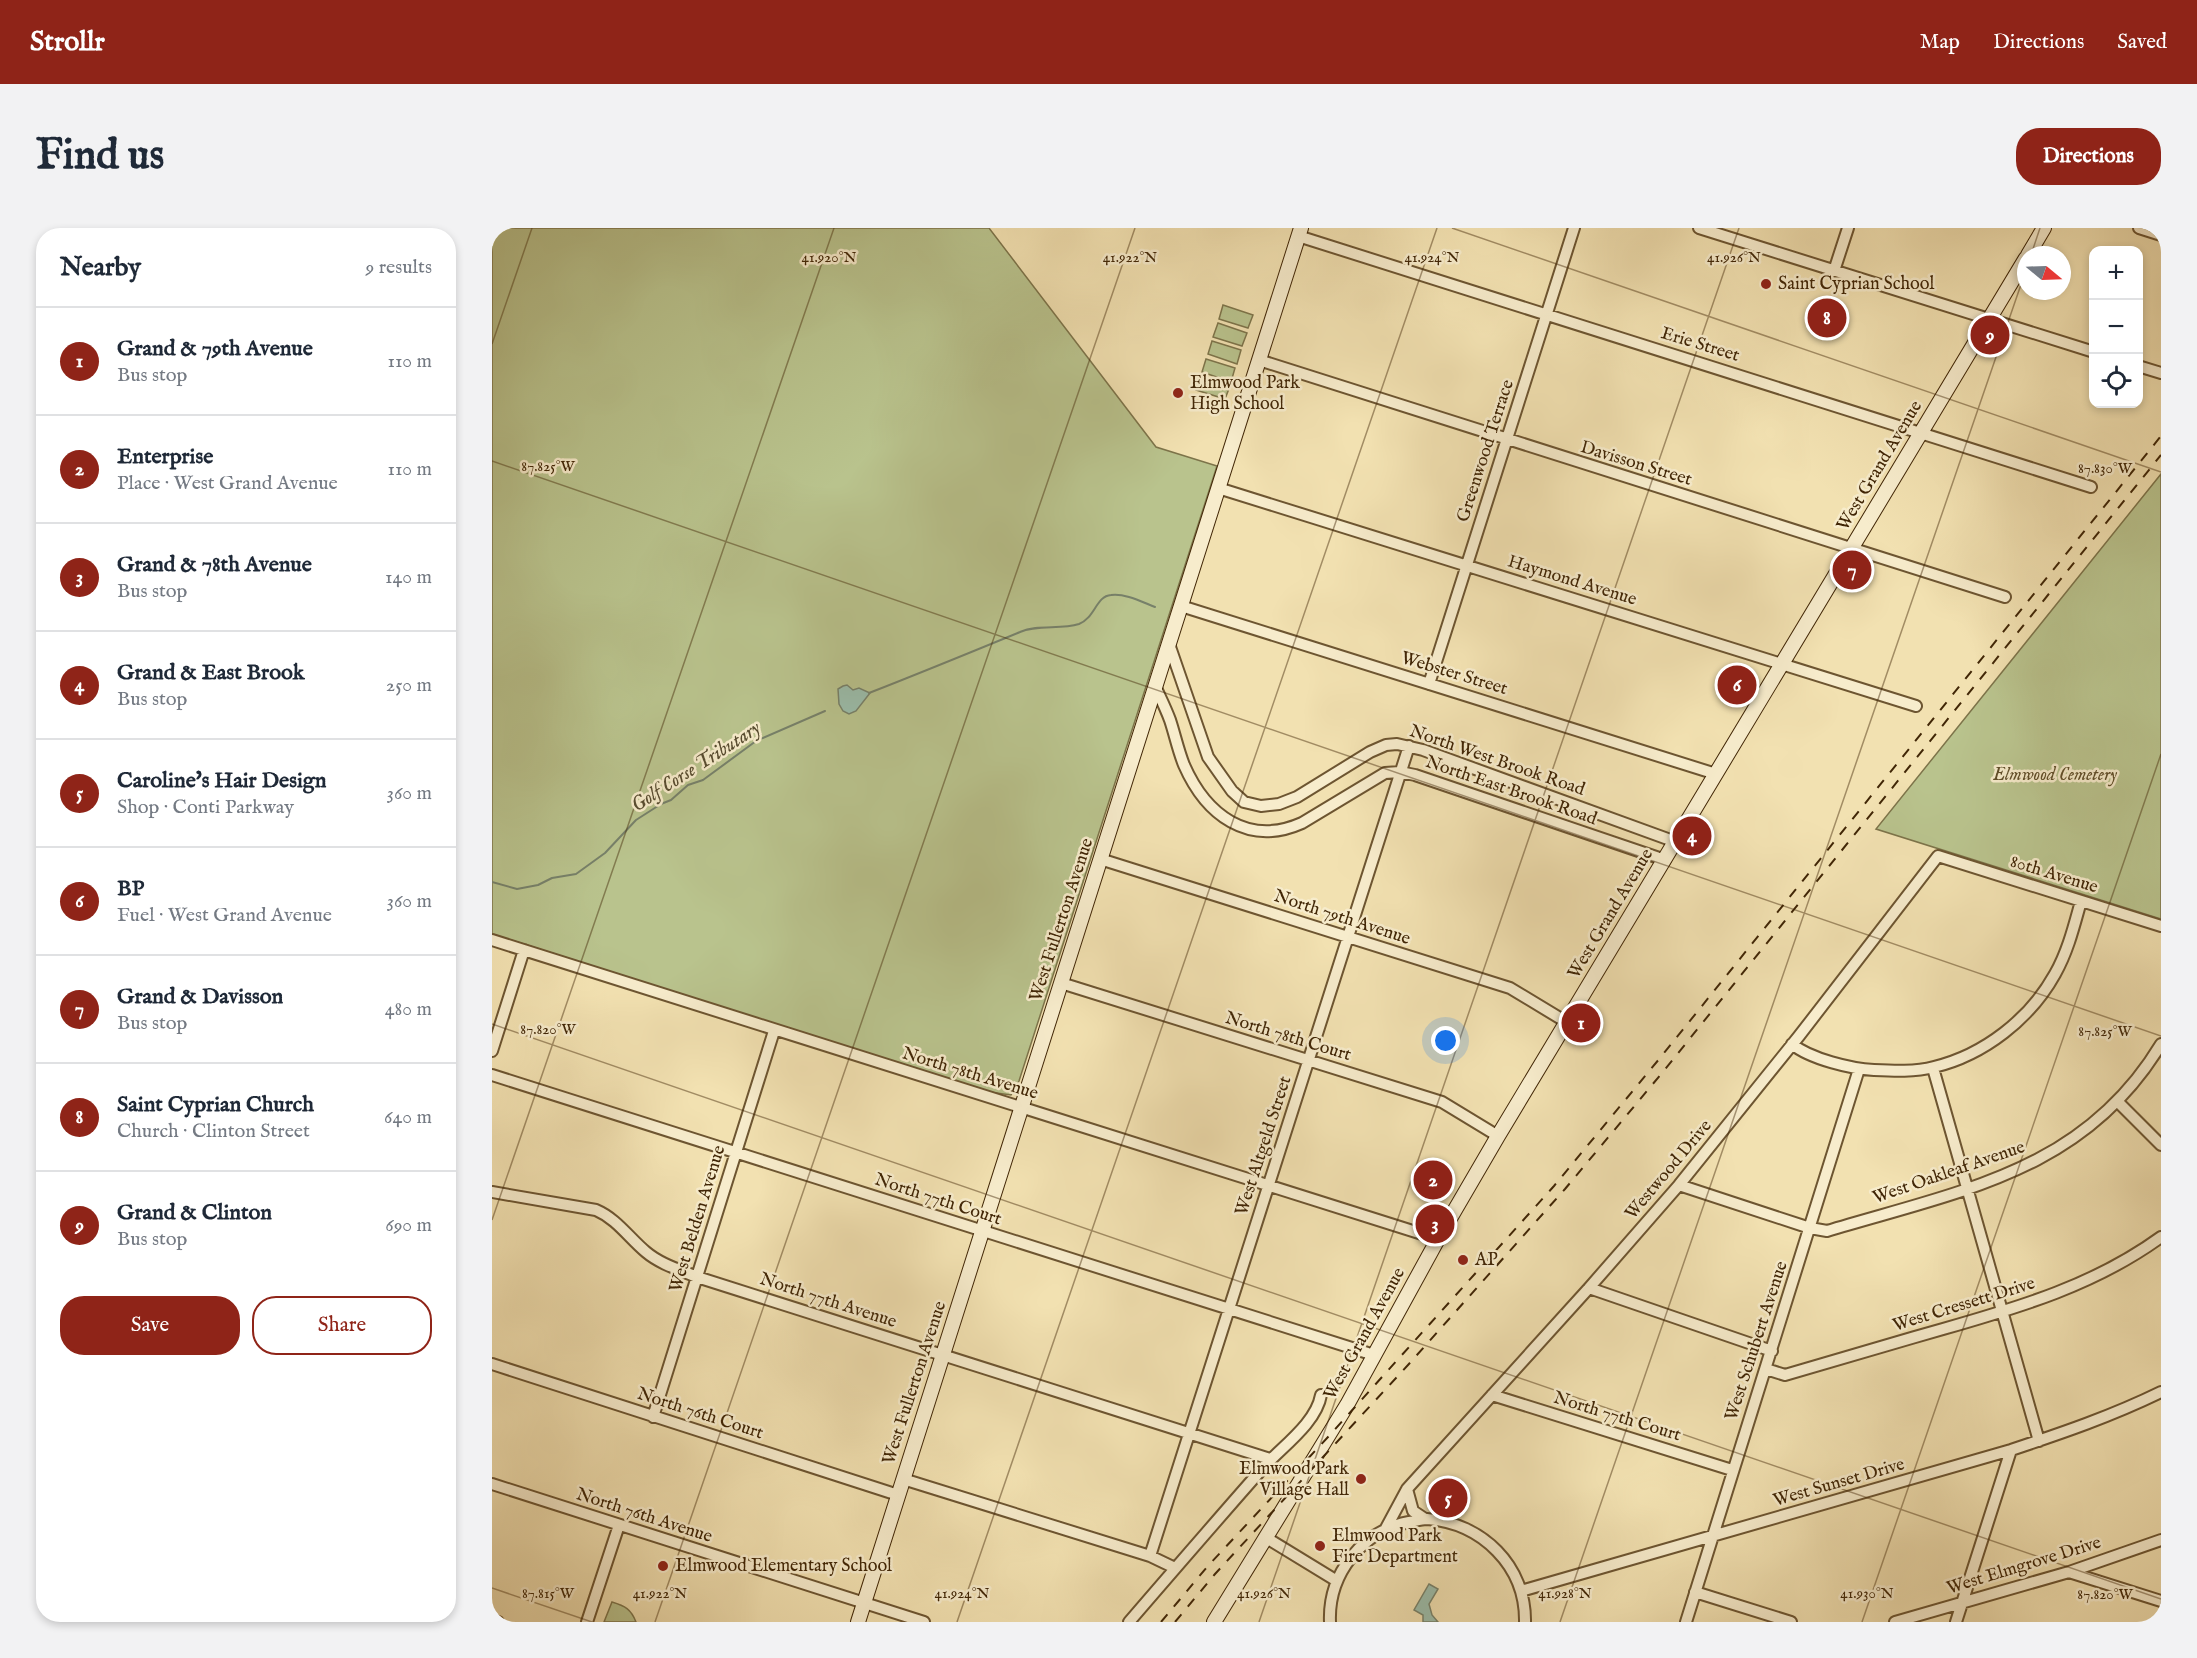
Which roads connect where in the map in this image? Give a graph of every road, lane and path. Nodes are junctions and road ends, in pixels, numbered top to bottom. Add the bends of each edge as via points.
1 (1574, 228) edge
2 (1699, 228) edge
3 (1848, 228) edge
4 (2044, 228) edge
5 (2139, 228) edge
6 (1300, 232) edge
7 (2161, 235) edge
8 (2033, 246) edge
9 (1834, 271) junction
10 (2017, 273) edge
11 (1547, 314) junction
12 (1989, 320) junction
13 (2089, 350) edge
14 (1259, 360) junction
15 (2143, 367) edge
16 (2161, 373) edge
17 (1921, 432) junction
18 (1507, 440) junction
19 (2091, 487) dead end
20 (1218, 488) junction
21 (1851, 549) junction
22 (1467, 566) junction
23 (2005, 597) dead end
24 (1181, 606) junction
25 (1169, 644) junction
26 (1782, 664) junction
27 (1429, 684) junction
28 (1155, 686) junction
29 (1916, 706) dead end
30 (1409, 746) junction
31 (1401, 772) junction
32 (1716, 774) junction
33 (1676, 842) junction
34 (1938, 856) joint
35 (1100, 859) junction
36 (1665, 860) junction
37 (2081, 901) junction
38 (2161, 926) edge
39 (1348, 937) junction
40 (492, 940) edge
41 (524, 950) junction
42 (1061, 983) junction
43 (1568, 1023) junction
44 (774, 1030) junction
45 (1792, 1044) junction
46 (2161, 1044) edge
47 (492, 1051) edge
48 (1308, 1060) junction
49 (1933, 1068) junction
50 (1858, 1069) junction
51 (492, 1075) edge
52 (2118, 1102) junction
53 (1022, 1107) junction
54 (1498, 1136) junction
55 (2161, 1146) edge
56 (735, 1153) junction
57 (1269, 1185) junction
58 (1679, 1185) junction
59 (1967, 1189) junction
60 (492, 1192) edge
61 (1810, 1228) junction
62 (982, 1231) junction
63 (2161, 1237) edge
64 (1438, 1239) junction
65 (697, 1277) junction
66 (1589, 1288) junction
67 (1229, 1309) junction
68 (2003, 1312) junction
69 (1772, 1351) junction
70 (943, 1354) junction
71 (1374, 1356) junction
72 (492, 1364) edge
73 (1766, 1369) junction
74 (2161, 1392) edge
75 (1321, 1395) dead end
76 (1492, 1395) junction
77 (653, 1417) junction
78 (1190, 1432) junction
79 (2039, 1441) junction
80 (2011, 1450) junction
81 (1270, 1459) junction
82 (1732, 1470) junction
83 (903, 1479) junction
84 (492, 1484) edge
85 (1407, 1489) junction
86 (898, 1495) junction
87 (1425, 1519) junction
88 (619, 1525) junction
89 (1385, 1530) junction
90 (1265, 1537) junction
91 (1712, 1537) junction
92 (2161, 1540) edge
93 (1150, 1556) junction
94 (1175, 1568) junction
95 (2069, 1572) junction
96 (1337, 1581) junction
97 (1521, 1592) junction
98 (1695, 1592) junction
99 (1963, 1601) junction
100 (2161, 1601) edge
101 (864, 1603) junction
102 (492, 1620) edge
103 (498, 1622) edge
104 (587, 1622) edge
105 (858, 1622) edge
106 (924, 1622) edge
107 (1129, 1622) edge
108 (1214, 1622) edge
109 (1330, 1622) edge
110 (1525, 1622) edge
111 (1686, 1622) edge
112 (1791, 1622) edge
113 (1895, 1622) edge
114 (1956, 1622) edge

1 - 11 street, Greenwood Terrace
2 - 9 street
3 - 9 street
4 - 8 main road, West Grand Avenue
5 - 7 street
6 - 11 street, Erie Street
6 - 14 main road, West Fullerton Avenue
9 - 12 street
10 - 12 main road, West Grand Avenue
11 - 17 street, Erie Street
11 - 18 street, Greenwood Terrace
12 - 13 street
12 - 17 main road, West Grand Avenue
14 - 18 street, Davisson Street
14 - 20 main road, West Fullerton Avenue
15 - 16 street
17 - 19 street, Erie Street
17 - 21 main road, West Grand Avenue
18 - 21 street, Davisson Street
18 - 22 street, Greenwood Terrace
20 - 22 street, Haymond Avenue
20 - 24 main road, West Fullerton Avenue
21 - 23 street, Davisson Street
21 - 26 main road, West Grand Avenue
22 - 26 street, Haymond Avenue
22 - 27 street, Greenwood Terrace
24 - 25 main road, West Fullerton Avenue
24 - 27 street, Webster Street
25 - 28 main road, West Fullerton Avenue
25 - 30 street, North West Brook Road via 1208,757 1244,802 1261,806 1279,804 1370,752 1386,745
26 - 29 street, Haymond Avenue
26 - 32 main road, West Grand Avenue
27 - 32 street, Webster Street
28 - 31 street, North East Brook Road via 1184,764 1217,812 1232,824 1257,831 1287,829 1385,773
28 - 35 main road, West Fullerton Avenue
30 - 31 street, West Altgeld Street
30 - 33 street, North West Brook Road
31 - 36 street, North East Brook Road
31 - 39 street, West Altgeld Street
32 - 33 main road, West Grand Avenue
33 - 36 main road, West Grand Avenue
34 - 37 street, 80th Avenue
34 - 45 street, Westwood Drive
35 - 39 street, North 79th Avenue
35 - 42 main road, West Fullerton Avenue
36 - 43 main road, West Grand Avenue
37 - 38 street, 80th Avenue
37 - 49 street via 2060,965 2031,1008 1993,1041
39 - 43 street, North 79th Avenue via 1510,988
39 - 48 street, West Altgeld Street
40 - 41 street, North 78th Avenue
41 - 44 street, North 78th Avenue
41 - 47 street
42 - 48 street, North 78th Court
42 - 53 main road, West Fullerton Avenue
43 - 54 main road, West Grand Avenue
44 - 53 street, North 78th Avenue
44 - 56 street, West Belden Avenue
45 - 50 street via 1800,1051
45 - 58 street, Westwood Drive
46 - 52 street, West Oakleaf Avenue
48 - 54 street, North 78th Court via 1442,1102
48 - 57 street, West Altgeld Street
49 - 50 street via 1897,1072
49 - 59 street
50 - 61 street, West Schubert Avenue
51 - 56 street, North 77th Court
52 - 55 street
52 - 59 street, West Oakleaf Avenue via 2077,1137 2046,1156
53 - 57 street, North 78th Avenue
53 - 62 main road, West Fullerton Avenue
54 - 64 main road, West Grand Avenue
56 - 62 street, North 77th Court
56 - 65 street, West Belden Avenue
57 - 64 street, North 78th Avenue
57 - 67 street, West Altgeld Street
58 - 61 street
58 - 66 street, Westwood Drive
59 - 61 street, West Oakleaf Avenue via 1827,1231
59 - 68 street
60 - 65 street, North 77th Avenue via 603,1213 647,1253
61 - 69 street, West Schubert Avenue
62 - 67 street, North 77th Court
62 - 70 main road, West Fullerton Avenue
63 - 68 street, West Cressett Drive via 2067,1290
64 - 71 main road, West Grand Avenue
65 - 70 street, North 77th Avenue
65 - 77 street, West Belden Avenue
66 - 69 street
66 - 76 street, Westwood Drive
67 - 71 street, North 77th Court
67 - 78 street, West Altgeld Street
68 - 73 street, West Cressett Drive via 1785,1375
68 - 79 street
69 - 73 street, West Schubert Avenue
70 - 78 street, North 77th Avenue
70 - 83 main road, West Fullerton Avenue
71 - 90 main road, West Grand Avenue
72 - 77 street, North 76th Court
73 - 82 street, West Schubert Avenue
74 - 79 street, West Sunset Drive via 2125,1410
75 - 81 street via 1299,1433
76 - 82 street, North 77th Court
76 - 85 street, Westwood Drive
77 - 86 street, North 76th Court
78 - 81 street, North 77th Avenue
78 - 93 street, West Altgeld Street
79 - 80 street, West Sunset Drive
80 - 91 street, West Sunset Drive
80 - 99 street
81 - 94 street
82 - 91 street, West Schubert Avenue
83 - 86 main road, West Fullerton Avenue
83 - 93 street
84 - 88 street, North 76th Avenue
85 - 87 street via 1413,1511
85 - 89 street, Westwood Drive
86 - 101 main road, West Fullerton Avenue
87 - 89 street
87 - 97 street via 1460,1526 1490,1543 1512,1570
88 - 101 street, North 76th Avenue
88 - 104 street
89 - 96 street via 1357,1550
90 - 96 street
90 - 108 main road, West Grand Avenue
91 - 97 street, West Sunset Drive
91 - 98 street, West Schubert Avenue
92 - 95 street, West Elmgrove Drive
93 - 94 street
94 - 107 street
95 - 99 street, West Elmgrove Drive
95 - 100 street
96 - 109 street
97 - 110 street
98 - 111 street, West Schubert Avenue
98 - 112 street
99 - 113 street, West Elmgrove Drive
99 - 114 street
101 - 105 main road, West Fullerton Avenue
101 - 106 street, North 76th Avenue
102 - 103 street

